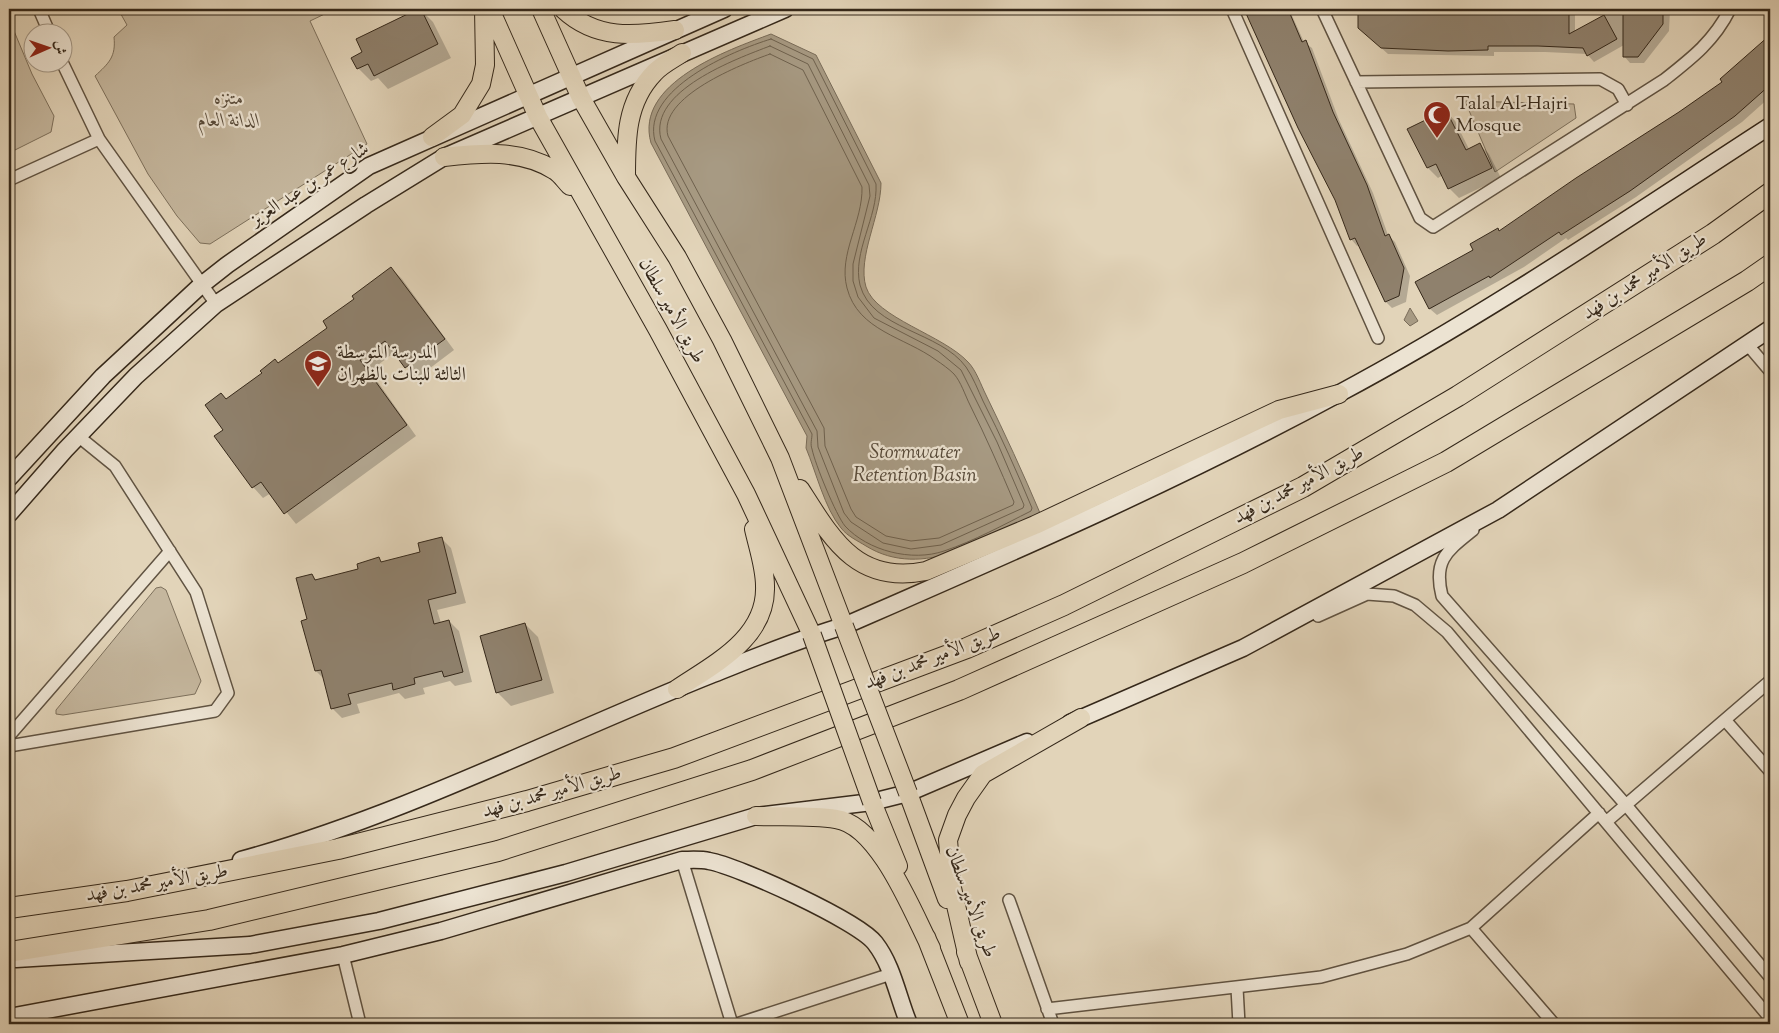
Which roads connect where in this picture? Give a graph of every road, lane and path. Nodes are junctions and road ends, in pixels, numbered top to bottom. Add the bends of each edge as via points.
1 (39, 9) edge
2 (484, 9) edge
3 (490, 9) edge
4 (541, 9) edge
5 (563, 9) edge
6 (724, 9) edge
7 (785, 9) edge
8 (1232, 9) edge
9 (1322, 9) edge
10 (1730, 9) edge
11 (45, 22) edge
12 (675, 30) junction
13 (682, 53) junction
14 (67, 72) edge
15 (571, 76) junction
16 (1356, 82) junction
17 (529, 95) junction
18 (581, 98) junction
19 (1626, 105) junction
20 (538, 117) junction
21 (1770, 126) edge
22 (432, 137) junction
23 (99, 139) junction
24 (444, 157) junction
25 (626, 177) junction
26 (9, 180) edge
27 (1770, 193) edge
28 (587, 204) junction
29 (1770, 265) edge
30 (1770, 272) edge
31 (1747, 281) junction
32 (202, 285) junction
33 (216, 304) junction
34 (1770, 329) edge
35 (1378, 338) dead end
36 (1748, 344) junction
37 (1770, 371) edge
38 (1339, 394) junction
39 (78, 436) junction
40 (780, 458) junction
41 (9, 478) edge
42 (746, 494) junction
43 (1498, 510) junction
44 (9, 514) edge
45 (170, 551) junction
46 (844, 626) junction
47 (812, 635) junction
48 (1243, 648) junction
49 (1770, 681) edge
50 (677, 689) junction
51 (1081, 718) junction
52 (1725, 720) junction
53 (9, 736) edge
54 (9, 746) edge
55 (1770, 771) edge
56 (908, 793) junction
57 (872, 802) junction
58 (1626, 805) junction
59 (756, 816) junction
60 (1603, 818) junction
61 (682, 860) junction
62 (127, 891) junction
63 (1009, 900) dead end
64 (9, 908) edge
65 (1471, 928) junction
66 (931, 948) junction
67 (9, 952) edge
68 (343, 955) junction
69 (9, 959) edge
70 (969, 962) junction
71 (891, 974) junction
72 (1770, 977) edge
73 (1237, 988) junction
74 (1048, 1009) junction
75 (9, 1017) edge
76 (1770, 1018) edge
77 (360, 1024) edge
78 (732, 1024) edge
79 (737, 1024) edge
80 (909, 1024) edge
81 (960, 1024) edge
82 (993, 1024) edge
83 (1053, 1024) edge
84 (1239, 1024) edge
85 (1554, 1024) edge

1 - 11 street
2 - 22 main road via 485,65 480,84 462,115
3 - 17 main road, طريق الأمير سلطان
4 - 15 main road, طريق الأمير سلطان
5 - 12 main road via 582,22 621,35
6 - 12 main road, شارع عمر بن عبد العزيز
7 - 13 main road
8 - 35 street
9 - 16 street
10 - 19 street via 1720,30 1693,58
12 - 15 main road, شارع عمر بن عبد العزيز
13 - 18 main road
13 - 25 main road via 654,73 633,104 626,132
14 - 23 street
15 - 17 main road, شارع عمر بن عبد العزيز
15 - 18 main road, طريق الأمير سلطان
16 - 19 street via 1600,79 1618,88
16 - 19 street via 1420,218 1433,227
17 - 20 main road, طريق الأمير سلطان
17 - 22 main road, شارع عمر بن عبد العزيز
18 - 20 main road
18 - 25 main road, طريق الأمير سلطان
20 - 24 main road
20 - 28 main road, طريق الأمير سلطان
21 - 38 main road via 1493,305
22 - 32 main road, شارع عمر بن عبد العزيز via 369,166
23 - 26 street
23 - 32 street
24 - 28 main road via 482,153 519,155 555,170
24 - 33 main road
25 - 40 main road, طريق الأمير سلطان via 686,274
27 - 62 highway, طريق الأمير محمد بن فهد via 1713,234 1458,396 1303,486 1064,605 967,648 674,758 527,801 338,849
28 - 42 main road, طريق الأمير سلطان
29 - 31 highway, طريق الأمير محمد بن فهد
30 - 31 highway
31 - 67 highway, طريق الأمير محمد بن فهد via 1446,462 1243,563 941,697 752,770 498,851 209,920
32 - 33 street
32 - 41 main road, شارع عمر بن عبد العزيز via 103,376
33 - 39 main road via 136,376
34 - 36 main road
36 - 37 street
36 - 43 main road
38 - 40 main road via 1279,410 1036,525 926,571 910,574 885,572 857,560 830,536
38 - 46 main road via 1176,477
39 - 44 main road
39 - 45 street via 115,466
40 - 46 main road, طريق الأمير سلطان
42 - 47 main road, طريق الأمير سلطان
42 - 50 main road via 766,584 763,607 758,621 743,641
43 - 48 main road
43 - 58 street via 1446,552 1438,580 1442,596
45 - 53 street
45 - 54 street via 196,592 228,693 215,711
46 - 47 main road
46 - 56 main road, طريق الأمير سلطان, bridge
47 - 50 main road
47 - 57 main road, طريق الأمير سلطان, bridge
48 - 51 main road
48 - 60 street via 1367,594 1394,596 1415,605 1447,632
49 - 52 street
50 - 62 main road via 416,801 281,849
51 - 56 main road
51 - 70 main road via 983,774 957,815 948,840 952,888
52 - 55 street
52 - 58 street
56 - 57 main road
56 - 70 main road, طريق الأمير سلطان
57 - 59 main road
57 - 66 main road
58 - 60 street
58 - 72 street
59 - 66 main road via 838,819 861,830 884,856
59 - 69 main road via 566,873 379,921 250,945
60 - 65 street
60 - 76 street
61 - 68 main road via 441,932
61 - 71 main road via 708,860 743,871 855,926 876,944
61 - 78 street
62 - 64 highway, طريق الأمير محمد بن فهد
63 - 74 street
65 - 73 street via 1407,954 1321,977
65 - 85 street
66 - 81 main road
68 - 75 main road
68 - 77 street
70 - 82 main road, طريق الأمير سلطان
71 - 79 street
71 - 80 main road
73 - 74 street
73 - 84 street
74 - 83 street

